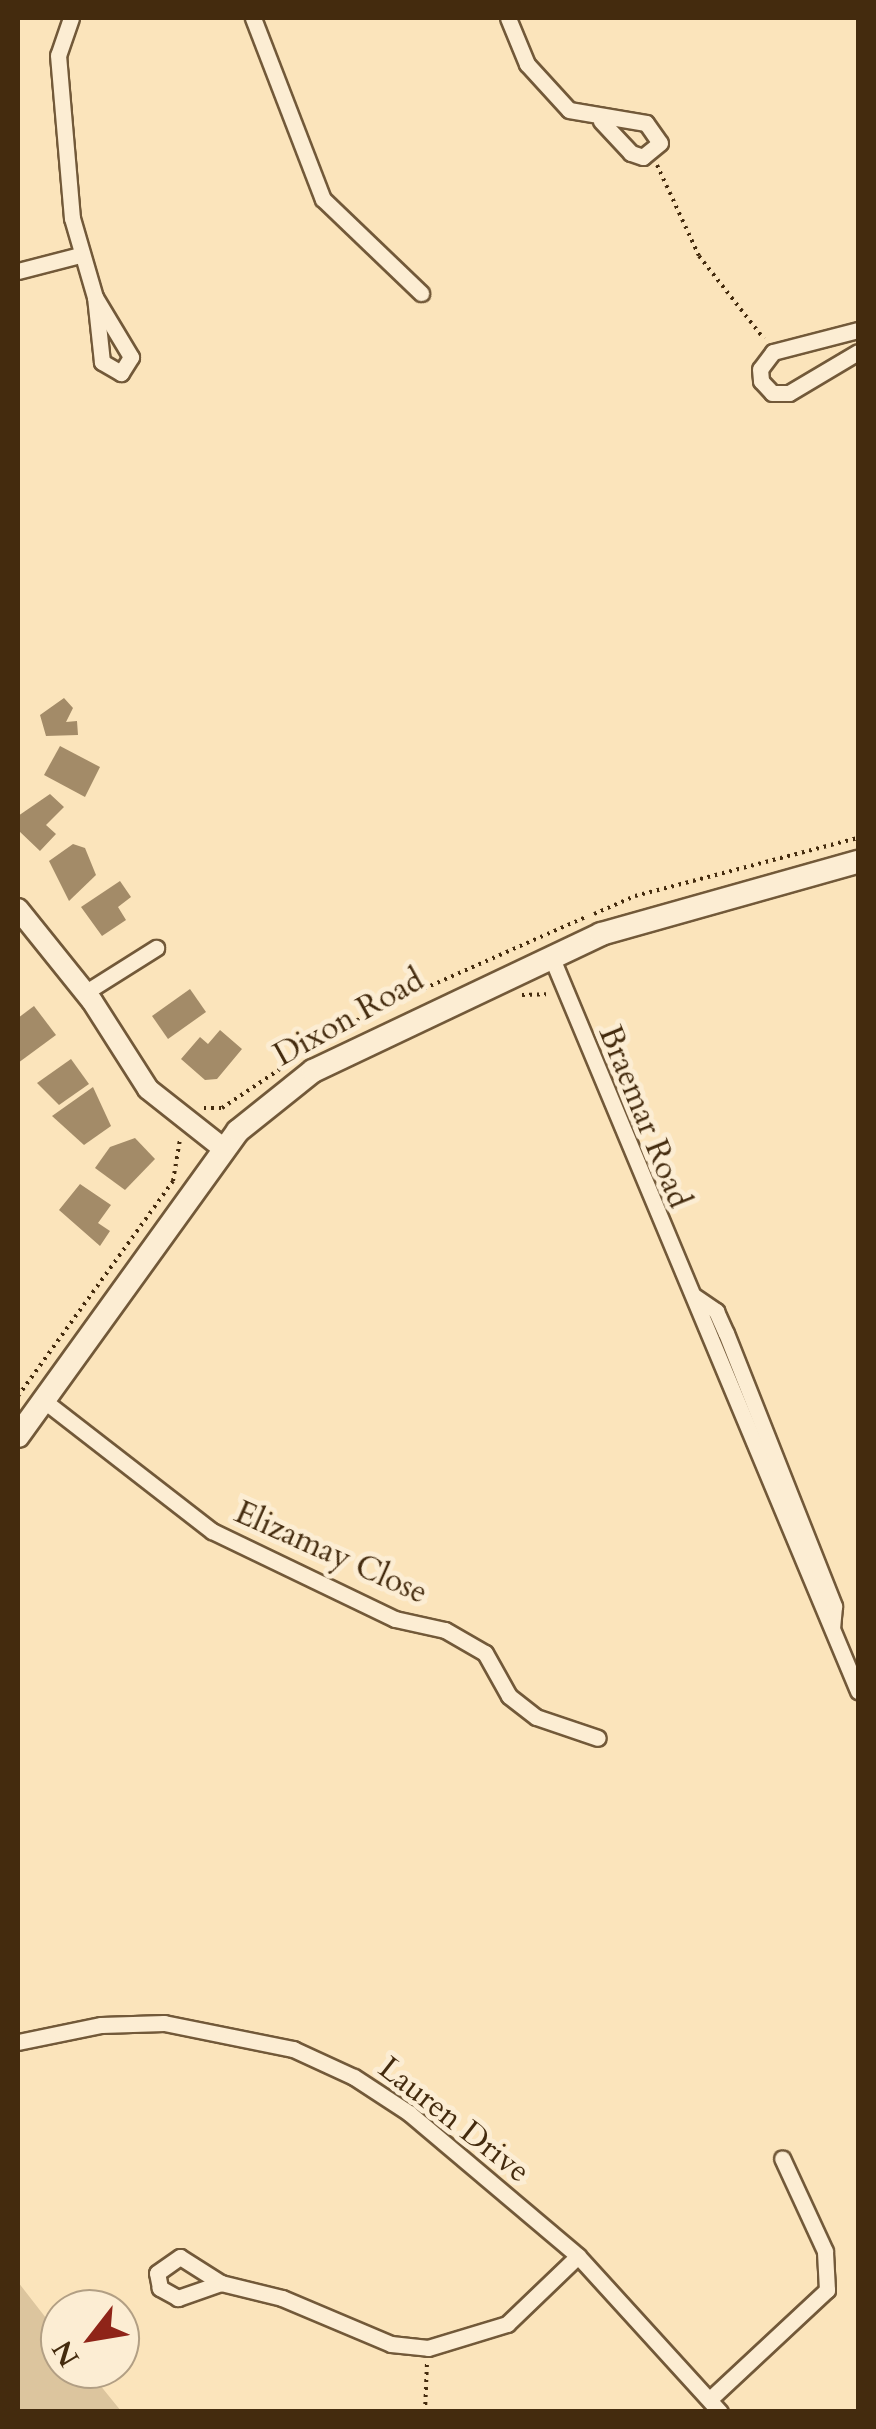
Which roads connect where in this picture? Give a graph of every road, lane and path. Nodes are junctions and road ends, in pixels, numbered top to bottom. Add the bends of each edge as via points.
1 (70, 18) edge
2 (253, 18) edge
3 (508, 18) edge
4 (601, 121) dead end
5 (658, 176) dead end
6 (80, 255) junction
7 (18, 271) edge
8 (421, 293) dead end
9 (95, 297) dead end
10 (858, 330) edge
11 (760, 334) dead end
12 (858, 352) edge
13 (858, 862) edge
14 (18, 910) edge
15 (156, 948) dead end
16 (551, 956) junction
17 (86, 992) junction
18 (546, 994) dead end
19 (513, 996) dead end
20 (180, 1139) dead end
21 (224, 1149) junction
22 (18, 1396) edge
23 (43, 1400) junction
24 (18, 1436) edge
25 (858, 1690) edge
26 (598, 1738) dead end
27 (18, 2042) edge
28 (782, 2158) dead end
29 (578, 2256) junction
30 (222, 2283) dead end
31 (428, 2348) junction
32 (716, 2406) edge
33 (426, 2412) edge

1 - 6 street via 58,55
2 - 8 street via 322,198
3 - 4 street via 542,85 568,110
5 - 11 path via 698,256
6 - 7 street
6 - 9 street
10 - 12 street via 773,352 760,368 761,381 772,393 789,393
13 - 16 main road, Dixon Road via 653,915
14 - 17 street
15 - 17 street
16 - 21 main road, Dixon Road via 313,1071 265,1104
16 - 25 street, Braemar Road
17 - 21 street via 148,1089
18 - 19 path
20 - 22 path via 173,1182
21 - 23 main road, Dixon Road
23 - 24 main road, Dixon Road
23 - 26 street, Elizamay Close via 212,1531 394,1619 445,1630 485,1653 510,1696 536,1717
27 - 29 street, Lauren Drive via 164,2022 293,2049 409,2113
28 - 32 street via 825,2251 827,2290
29 - 31 street via 507,2324
29 - 32 street, Lauren Drive
30 - 31 street via 282,2298 391,2344
31 - 33 path

